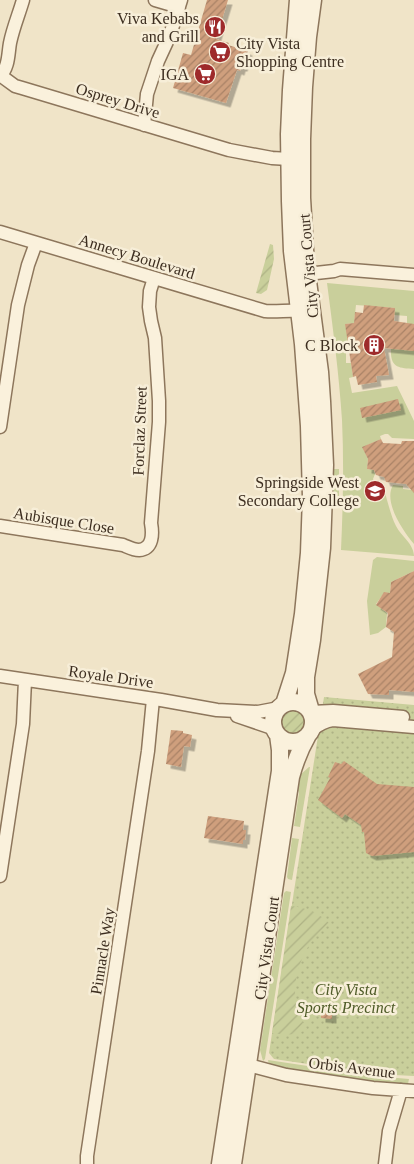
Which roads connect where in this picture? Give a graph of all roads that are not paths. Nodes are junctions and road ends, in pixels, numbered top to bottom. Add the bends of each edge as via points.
1 (23, 0) edge
2 (155, 0) edge
3 (298, 0) edge
4 (313, 0) edge
5 (180, 3) edge
6 (0, 72) edge
7 (138, 123) junction
8 (293, 162) junction
9 (0, 232) edge
10 (31, 241) junction
11 (306, 270) junction
12 (414, 275) edge
13 (160, 280) junction
14 (303, 313) junction
15 (0, 426) edge
16 (0, 526) edge
17 (146, 542) joint
18 (0, 676) edge
19 (30, 680) junction
20 (157, 699) junction
21 (281, 706) junction
22 (217, 710) junction
23 (311, 712) junction
24 (414, 718) edge
25 (414, 727) edge
26 (276, 732) junction
27 (310, 733) junction
28 (0, 876) edge
29 (248, 1069) junction
30 (395, 1090) junction
31 (414, 1091) edge
32 (86, 1161) edge
33 (220, 1164) edge
34 (233, 1164) edge
35 (384, 1164) edge

1 - 6 street via 10,42 9,58
2 - 5 street
3 - 8 street, City Vista Court via 291,90
4 - 8 street, City Vista Court
5 - 7 street
6 - 7 street, Osprey Drive via 15,86
7 - 8 street, Osprey Drive via 229,150 259,163 272,166
8 - 11 street, City Vista Court via 303,213
8 - 14 street, City Vista Court via 292,251
9 - 10 street, Annecy Boulevard
10 - 13 street, Annecy Boulevard
10 - 15 street via 21,267
11 - 12 street via 324,264 340,269
11 - 14 street, City Vista Court
13 - 14 street, Annecy Boulevard via 265,311 277,318 288,319
13 - 17 street, Forclaz Street via 150,291 149,307 155,338 159,422 151,523
14 - 21 street, City Vista Court via 311,458 309,553 296,663
14 - 23 street, City Vista Court via 320,372 325,465 320,571 306,677
16 - 17 street, Aubisque Close via 123,545
18 - 19 street, Royale Drive
19 - 20 street, Royale Drive
19 - 28 street via 31,699 23,724
20 - 22 street, Royale Drive
20 - 32 street, Pinnacle Way
21 - 22 street via 258,712
21 - 23 street via 296,702
21 - 26 street via 274,718
22 - 26 street
23 - 24 street
23 - 27 street via 313,724
25 - 27 street via 328,720
26 - 27 street via 284,739 296,742
26 - 33 street, City Vista Court via 280,771
27 - 29 street, City Vista Court via 301,746 291,777
29 - 30 street, Orbis Avenue
29 - 34 street, City Vista Court
30 - 31 street, Orbis Avenue
30 - 35 street

